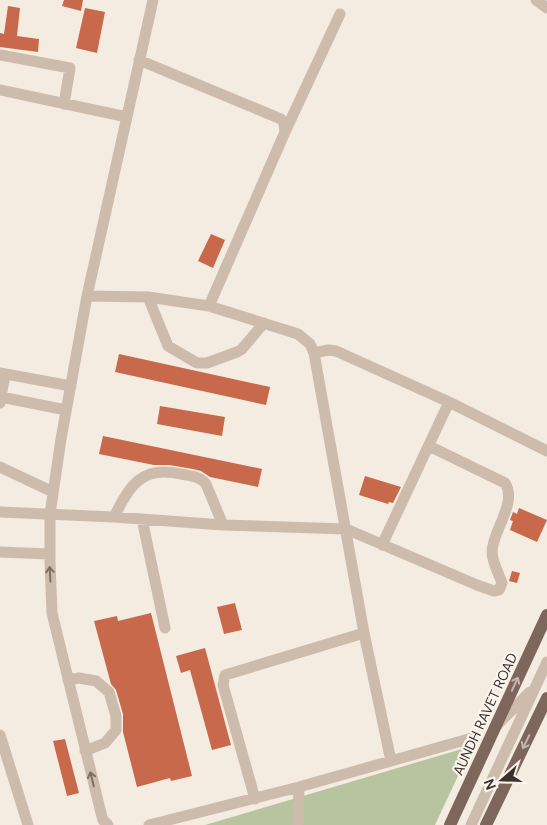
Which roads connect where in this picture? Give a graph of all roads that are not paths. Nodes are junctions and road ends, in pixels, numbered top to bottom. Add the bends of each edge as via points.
1 (152, 0) edge
2 (536, 0) edge
3 (547, 8) edge
4 (340, 14) dead end
5 (0, 55) edge
6 (139, 60) junction
7 (0, 90) edge
8 (64, 104) junction
9 (127, 117) junction
10 (285, 132) junction
11 (87, 296) junction
12 (148, 297) junction
13 (209, 306) junction
14 (264, 323) junction
15 (314, 353) junction
16 (3, 374) edge
17 (70, 386) junction
18 (1, 401) edge
19 (449, 402) junction
20 (66, 410) junction
21 (429, 446) junction
22 (547, 451) edge
23 (0, 468) edge
24 (53, 492) junction
25 (0, 512) edge
26 (50, 514) junction
27 (114, 517) junction
28 (142, 519) junction
29 (223, 525) junction
30 (346, 529) junction
31 (382, 545) junction
32 (0, 552) edge
33 (50, 554) junction
34 (547, 615) edge
35 (164, 628) dead end
36 (364, 633) junction
37 (547, 662) edge
38 (68, 680) junction
39 (536, 685) junction
40 (547, 698) edge
41 (494, 728) junction
42 (0, 735) edge
43 (472, 738) dead end
44 (85, 751) junction
45 (391, 761) junction
46 (299, 787) junction
47 (255, 799) junction
48 (28, 825) edge
49 (108, 825) edge
50 (149, 825) edge
51 (298, 825) edge
52 (450, 825) edge
53 (471, 825) edge
54 (486, 825) edge

1 - 6 lane
2 - 3 lane
4 - 10 lane
5 - 8 lane via 70,68
6 - 9 lane
6 - 10 lane via 281,119
7 - 8 lane
8 - 9 lane
9 - 11 lane
10 - 13 lane
11 - 12 lane
11 - 17 lane
12 - 13 lane
12 - 14 lane via 168,346 197,363 208,363 237,352
13 - 14 lane
14 - 15 lane via 305,338
15 - 19 lane via 336,350
15 - 30 lane
16 - 17 lane
16 - 18 lane
17 - 20 lane
18 - 20 lane
19 - 21 lane
19 - 22 lane
20 - 24 lane
21 - 31 lane
21 - 31 lane via 505,483 508,488 509,499 492,553 502,587 494,591 477,586
23 - 24 lane
24 - 26 lane
25 - 26 lane
26 - 27 lane
26 - 33 lane
27 - 28 lane
27 - 29 lane via 127,491 145,475 174,472 196,476 206,484
28 - 29 lane
28 - 35 lane
29 - 30 lane
30 - 31 lane
30 - 36 lane
32 - 33 lane
38 -> 33 lane via 52,613
41 -> 34 main road, AUNDH RAVET ROAD
36 - 45 lane
36 - 47 lane via 225,675 223,686
37 - 39 lane
38 - 44 lane
38 - 44 lane via 96,681 109,692 116,716 116,730 105,743
39 - 41 lane
39 - 53 lane
40 -> 54 main road
41 - 52 main road, AUNDH RAVET ROAD
42 - 48 lane
43 - 45 lane
49 -> 44 lane via 100,814
45 - 46 lane
46 - 47 lane
46 - 51 lane
47 - 50 lane

